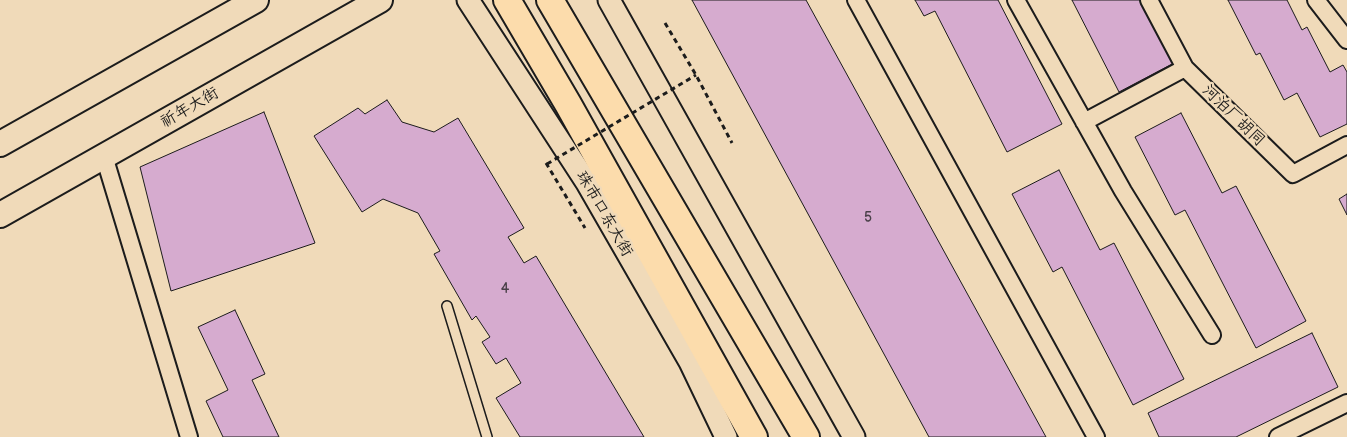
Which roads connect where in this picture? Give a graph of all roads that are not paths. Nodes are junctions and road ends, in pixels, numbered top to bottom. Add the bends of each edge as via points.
1 (256, 0) edge
2 (380, 0) edge
3 (468, 0) edge
4 (507, 0) edge
5 (550, 0) edge
6 (609, 0) edge
7 (856, 0) edge
8 (1016, 0) edge
9 (1150, 0) edge
10 (1316, 0) edge
11 (1347, 40) edge
12 (1184, 68) junction
13 (1084, 122) junction
14 (0, 144) edge
15 (1347, 145) edge
16 (104, 156) junction
17 (0, 215) edge
18 (447, 306) dead end
19 (1212, 335) dead end
20 (1347, 404) edge
21 (189, 437) edge
22 (487, 437) edge
23 (726, 437) edge
24 (754, 437) edge
25 (806, 437) edge
26 (854, 437) edge
27 (1096, 437) edge
28 (1278, 437) edge

1 - 14 main road
2 - 16 main road, 祈年大街
3 - 23 street, 珠市口东大街 via 587,183 690,362
4 - 24 main road, 珠市口东大街
5 - 25 main road
6 - 26 street
7 - 27 street
8 - 13 street
9 - 12 street, 河泊厂胡同
10 - 11 street
12 - 13 street
12 - 15 street, 河泊厂胡同 via 1293,174
13 - 19 street
16 - 17 main road, 祈年大街
16 - 21 street
18 - 22 lane
20 - 28 street

